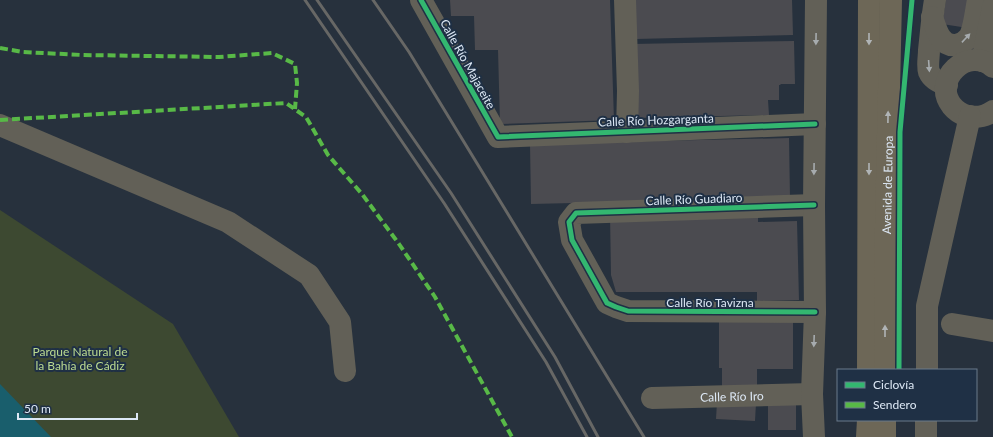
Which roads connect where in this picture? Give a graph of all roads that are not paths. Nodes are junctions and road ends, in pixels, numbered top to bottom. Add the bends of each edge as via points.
1 (421, 0) edge
2 (625, 0) edge
3 (816, 0) edge
4 (869, 0) edge
5 (891, 0) edge
6 (978, 0) edge
7 (993, 7) edge
8 (934, 8) edge
9 (988, 64) edge
10 (947, 85) junction
11 (993, 111) edge
12 (970, 116) junction
13 (815, 124) junction
14 (0, 125) edge
15 (627, 132) junction
16 (498, 137) joint
17 (814, 205) junction
18 (607, 303) joint
19 (815, 312) junction
20 (952, 324) dead end
21 (993, 331) edge
22 (868, 369) edge
23 (885, 369) edge
24 (926, 369) edge
25 (345, 371) dead end
26 (812, 394) junction
27 (652, 398) dead end
28 (868, 421) edge
29 (885, 421) edge
30 (926, 421) edge
31 (814, 437) edge
32 (868, 437) edge
33 (884, 437) edge
34 (926, 437) edge

1 - 16 street, Calle Río Majaceite
2 - 15 street
3 -> 13 street
4 -> 22 main road, Avenida de Europa
23 -> 5 main road, Avenida de Europa
8 -> 6 street via 937,32 944,42 961,44 973,27
7 - 9 street
8 -> 10 street via 929,71 932,77
9 - 10 street via 974,60 958,66 952,71
10 - 12 street via 947,95 955,110 962,115
11 - 12 street via 977,118
12 - 24 street via 927,306
13 - 15 street, Calle Río Hozgarganta
13 -> 17 street
14 - 25 street via 228,222 309,275 340,322
15 - 16 street, Calle Río Hozgarganta
17 - 18 street, Calle Río Guadiaro via 576,213 569,222 572,240
17 - 19 street
18 - 19 street, Calle Río Tavizna via 628,311
19 -> 26 street
20 - 21 street
26 - 27 street, Calle Río Iro
26 - 31 street
28 - 32 main road
29 - 33 main road
30 - 34 street

